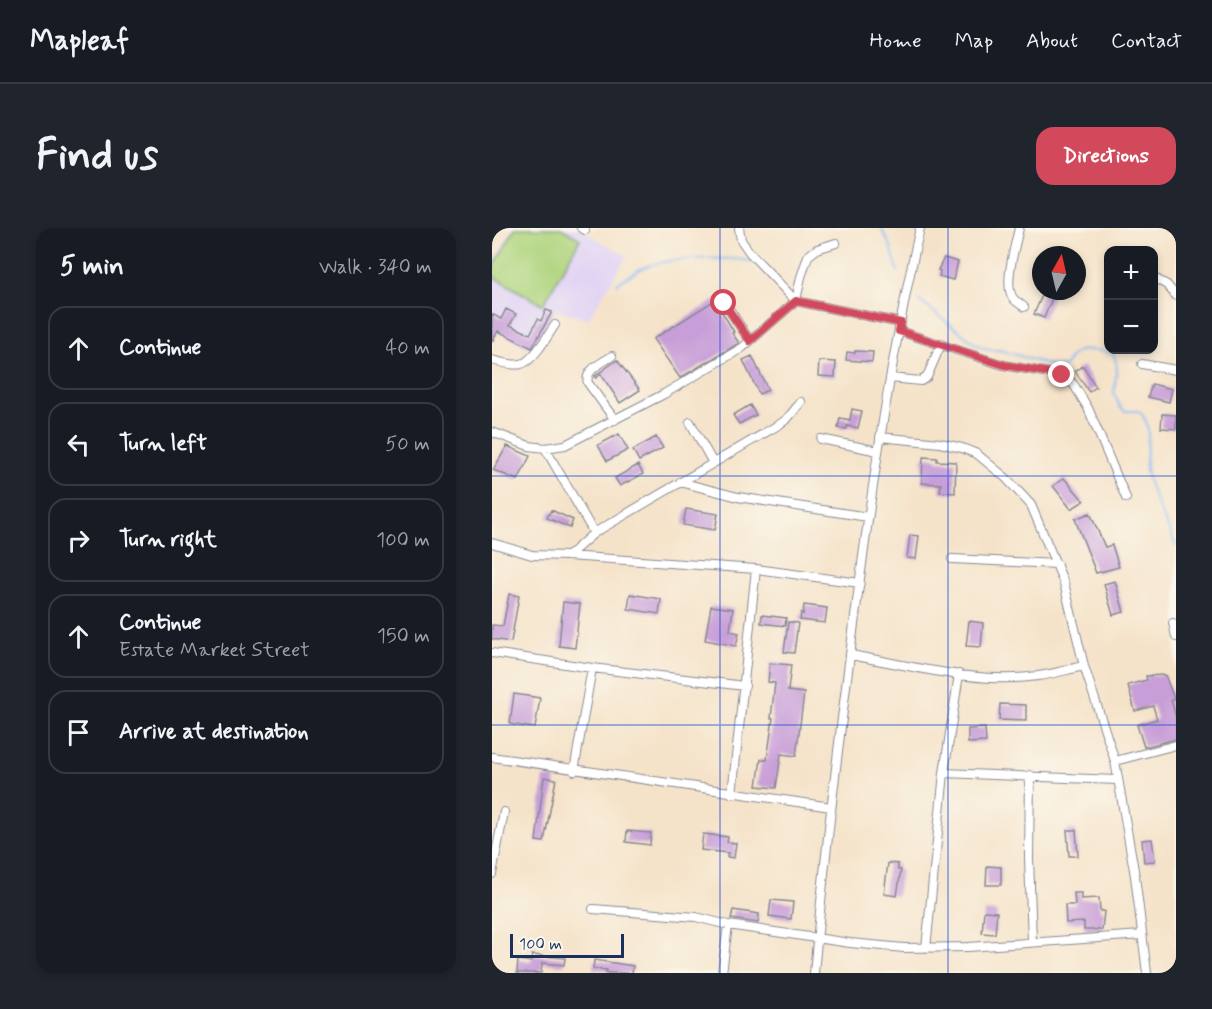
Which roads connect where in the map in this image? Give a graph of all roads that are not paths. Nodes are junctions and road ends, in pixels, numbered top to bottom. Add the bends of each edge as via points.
1 (739, 228) edge
2 (920, 228) edge
3 (1019, 228) edge
4 (836, 243) dead end
5 (1158, 280) edge
6 (1176, 296) edge
7 (796, 301) junction
8 (724, 303) dead end
9 (1023, 307) dead end
10 (555, 325) dead end
11 (900, 327) junction
12 (750, 341) junction
13 (941, 344) junction
14 (612, 356) dead end
15 (492, 360) edge
16 (1142, 364) dead end
17 (1176, 370) edge
18 (890, 378) junction
19 (801, 402) dead end
20 (615, 420) junction
21 (690, 422) dead end
22 (492, 432) edge
23 (880, 437) junction
24 (821, 439) dead end
25 (545, 448) junction
26 (878, 451) junction
27 (713, 463) junction
28 (680, 482) junction
29 (1126, 498) dead end
30 (868, 517) junction
31 (594, 533) junction
32 (492, 543) edge
33 (568, 556) junction
34 (952, 559) dead end
35 (1057, 564) junction
36 (756, 569) junction
37 (860, 583) junction
38 (1173, 623) dead end
39 (1176, 637) edge
40 (492, 653) edge
41 (850, 655) junction
42 (1084, 666) junction
43 (592, 668) junction
44 (959, 674) junction
45 (745, 686) junction
46 (1176, 745) edge
47 (492, 758) edge
48 (1115, 760) junction
49 (574, 771) junction
50 (944, 773) junction
51 (1030, 776) junction
52 (1117, 780) junction
53 (732, 794) junction
54 (831, 807) junction
55 (504, 812) dead end
56 (492, 874) edge
57 (593, 909) dead end
58 (728, 925) junction
59 (1142, 935) junction
60 (818, 938) junction
61 (1032, 942) junction
62 (926, 948) junction
63 (722, 973) edge
64 (814, 973) edge
65 (1147, 973) edge

1 - 7 street via 741,240 750,253
2 - 11 street
3 - 9 street via 1009,287 1012,297
4 - 7 street via 808,256
5 - 6 street
7 - 11 street
7 - 12 street
8 - 12 street
10 - 15 street via 525,363
11 - 13 street
11 - 18 street
12 - 20 street via 705,371
13 - 18 street via 927,377 921,381
13 - 29 street via 1004,365 1068,379 1088,408
14 - 20 street via 586,378
16 - 17 street
18 - 23 street
19 - 27 street via 780,424
20 - 25 street via 571,442
21 - 27 street
22 - 25 street
23 - 26 street
23 - 35 street via 940,443 977,454 1031,505
24 - 26 street
25 - 31 street
26 - 30 street
27 - 28 street
28 - 30 street via 738,497
28 - 31 street
30 - 37 street
31 - 33 street
32 - 33 street via 532,555
33 - 36 street
34 - 35 street
35 - 42 street
36 - 37 street
36 - 45 street
37 - 41 street
38 - 39 street
40 - 43 street
41 - 44 street
41 - 54 street
42 - 44 street via 1038,676
42 - 48 street
43 - 45 street
43 - 49 street
44 - 50 street
45 - 53 street
46 - 48 street
47 - 49 street
48 - 52 street
49 - 53 street
50 - 51 street
50 - 62 street
51 - 52 street
51 - 61 street
52 - 59 street
53 - 54 street
54 - 60 street
55 - 56 street
57 - 58 street via 696,917
58 - 60 street
58 - 63 street
59 - 61 street
59 - 65 street
60 - 62 street
60 - 64 street
61 - 62 street

